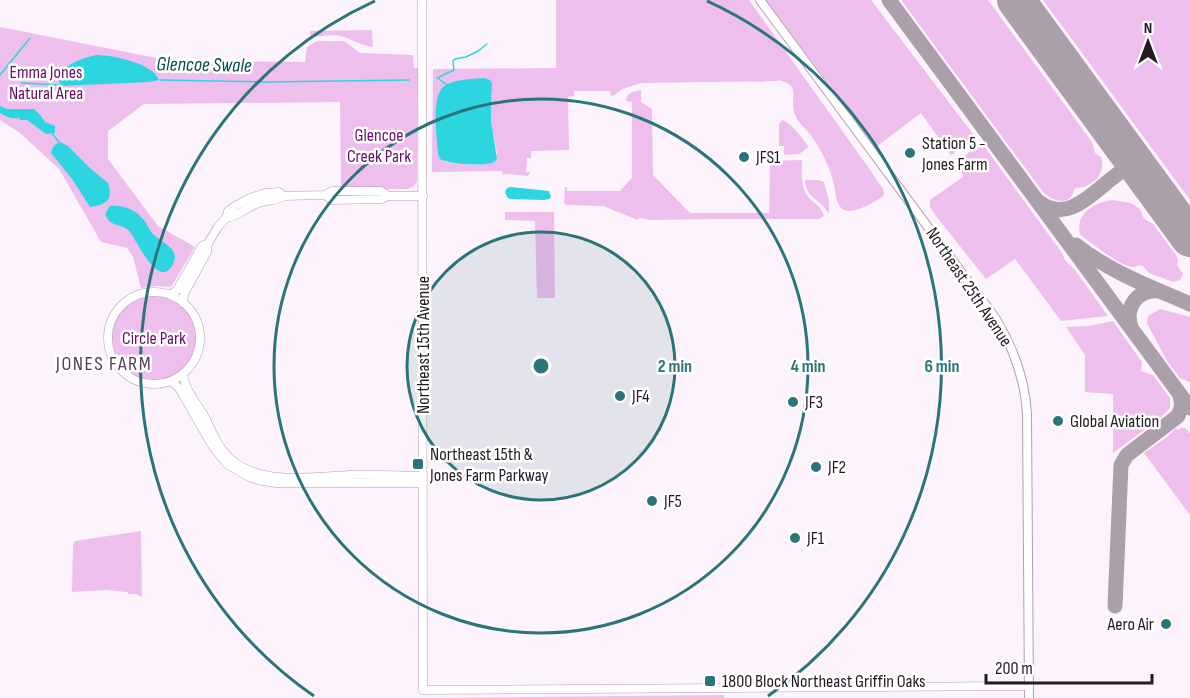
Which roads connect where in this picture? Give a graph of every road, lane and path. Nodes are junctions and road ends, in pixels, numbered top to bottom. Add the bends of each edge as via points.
1 (422, 0) edge
2 (760, 0) edge
3 (423, 196) junction
4 (208, 243) junction
5 (170, 295) junction
6 (183, 303) junction
7 (183, 374) junction
8 (171, 381) junction
9 (423, 480) junction
10 (1029, 686) junction
11 (1029, 698) edge

1 - 3 street, Northeast 15th Avenue
2 - 10 main road, Northeast 25th Avenue via 996,319 1016,357 1027,414
3 - 4 street via 332,200 325,195 265,193 228,211
3 - 9 street, Northeast 15th Avenue
4 - 5 street via 202,246 177,290
4 - 6 street
5 - 6 street
5 - 8 street via 150,293 130,299 116,313 108,337 112,357 129,377 150,384
6 - 7 street via 196,320 200,342 196,357
7 - 8 street
7 - 9 street via 217,443 245,469 270,476 378,475
8 - 9 street via 221,458 249,477 276,483
9 - 10 street, Northeast 15th Avenue via 423,690
10 - 11 main road, Northeast 25th Avenue

